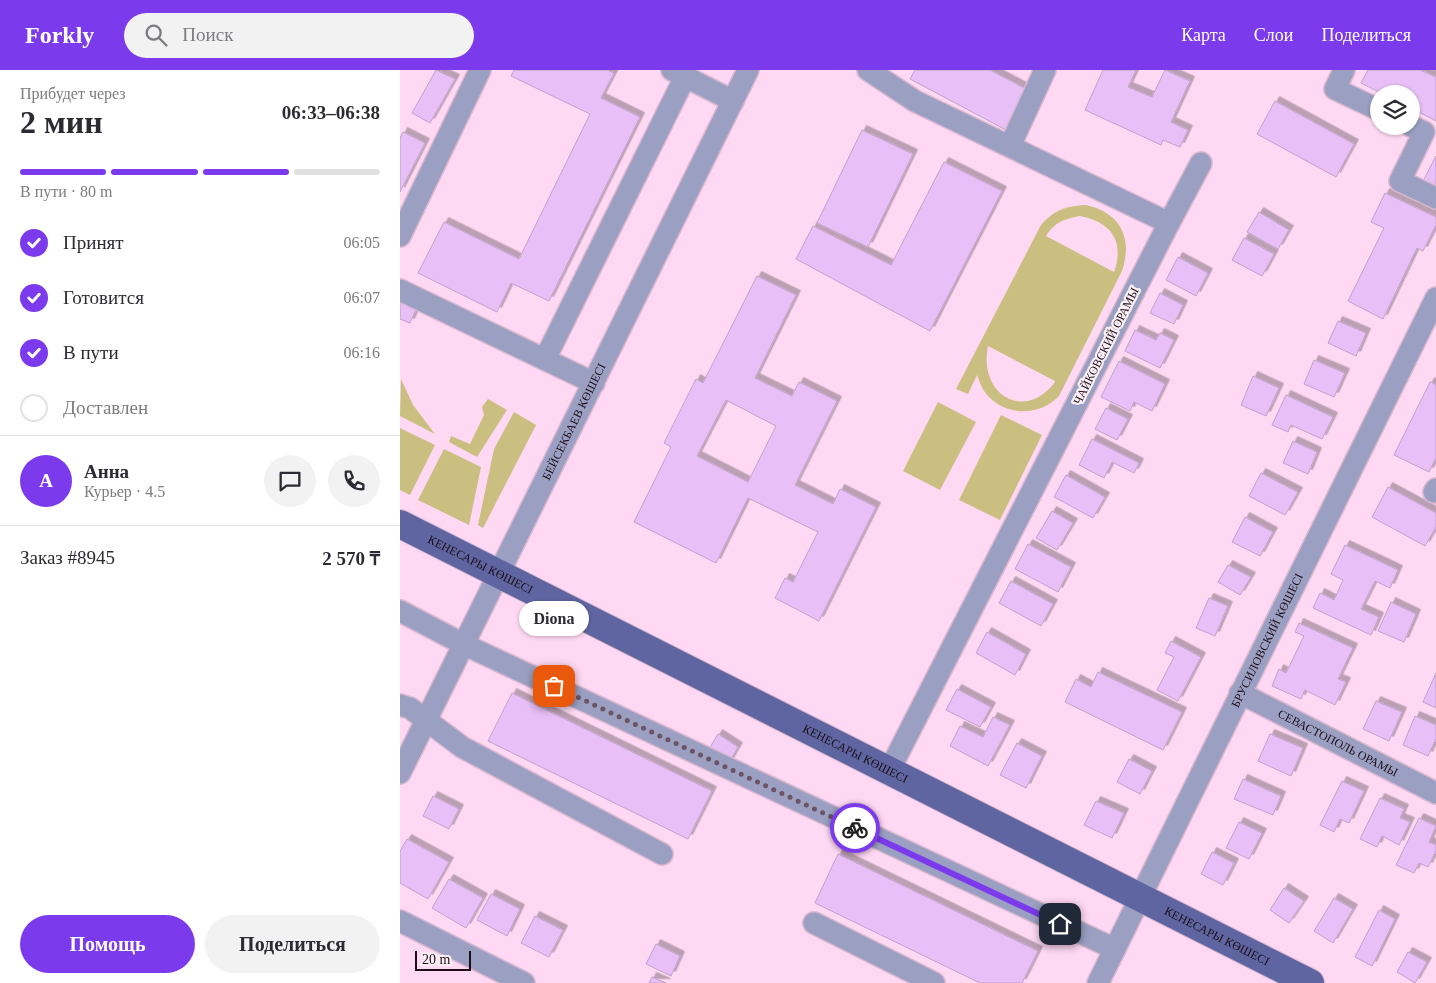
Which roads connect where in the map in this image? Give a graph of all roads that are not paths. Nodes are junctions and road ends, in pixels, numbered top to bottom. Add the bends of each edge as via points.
1 (480, 70) edge
2 (748, 70) edge
3 (868, 70) edge
4 (1045, 70) edge
5 (1344, 70) edge
6 (679, 73) edge
7 (733, 101) junction
8 (1370, 106) edge
9 (1420, 130) edge
10 (1010, 146) junction
11 (1201, 163) dead end
12 (1436, 198) edge
13 (1169, 222) junction
14 (400, 236) edge
15 (400, 290) edge
16 (1436, 298) edge
17 (545, 359) junction
18 (594, 383) junction
19 (400, 524) edge
20 (499, 574) junction
21 (400, 611) edge
22 (463, 644) junction
23 (1240, 693) junction
24 (400, 705) edge
25 (426, 720) junction
26 (889, 771) junction
27 (400, 773) edge
28 (1436, 793) edge
29 (662, 854) dead end
30 (1141, 898) junction
31 (400, 921) edge
32 (814, 923) dead end
33 (1115, 950) junction
34 (524, 983) edge
35 (934, 983) edge
36 (1098, 983) edge
37 (1310, 983) edge

1 - 14 street
2 - 7 street, БЕЙСЕКБАЕВ КӨШЕСІ
3 - 10 street via 915,101
4 - 10 street
5 - 8 street via 1335,89
6 - 7 street
6 - 17 street
7 - 18 street, БЕЙСЕКБАЕВ КӨШЕСІ
9 - 12 street via 1424,132 1400,181
10 - 13 street
11 - 13 street, ЧАЙКОВСКИЙ ОРАМЫ
13 - 26 street, ЧАЙКОВСКИЙ ОРАМЫ
15 - 17 street
16 - 23 street, БРУСИЛОВСКИЙ КӨШЕСІ
17 - 18 street
18 - 20 street, БЕЙСЕКБАЕВ КӨШЕСІ
19 - 20 main road, КЕНЕСАРЫ КӨШЕСІ
20 - 22 street, БЕЙСЕКБАЕВ КӨШЕСІ
20 - 26 main road, КЕНЕСАРЫ КӨШЕСІ
21 - 22 street
22 - 25 street, БЕЙСЕКБАЕВ КӨШЕСІ
22 - 33 street
23 - 28 street, СЕВАСТОПОЛЬ ОРАМЫ
23 - 30 street, БРУСИЛОВСКИЙ КӨШЕСІ
24 - 25 street
25 - 27 street, БЕЙСЕКБАЕВ КӨШЕСІ
25 - 29 street via 462,748
26 - 30 main road, КЕНЕСАРЫ КӨШЕСІ
30 - 33 street, БРУСИЛОВСКИЙ КӨШЕСІ
30 - 37 main road, КЕНЕСАРЫ КӨШЕСІ
31 - 34 street
32 - 35 street
33 - 36 street, БРУСИЛОВСКИЙ КӨШЕСІ

